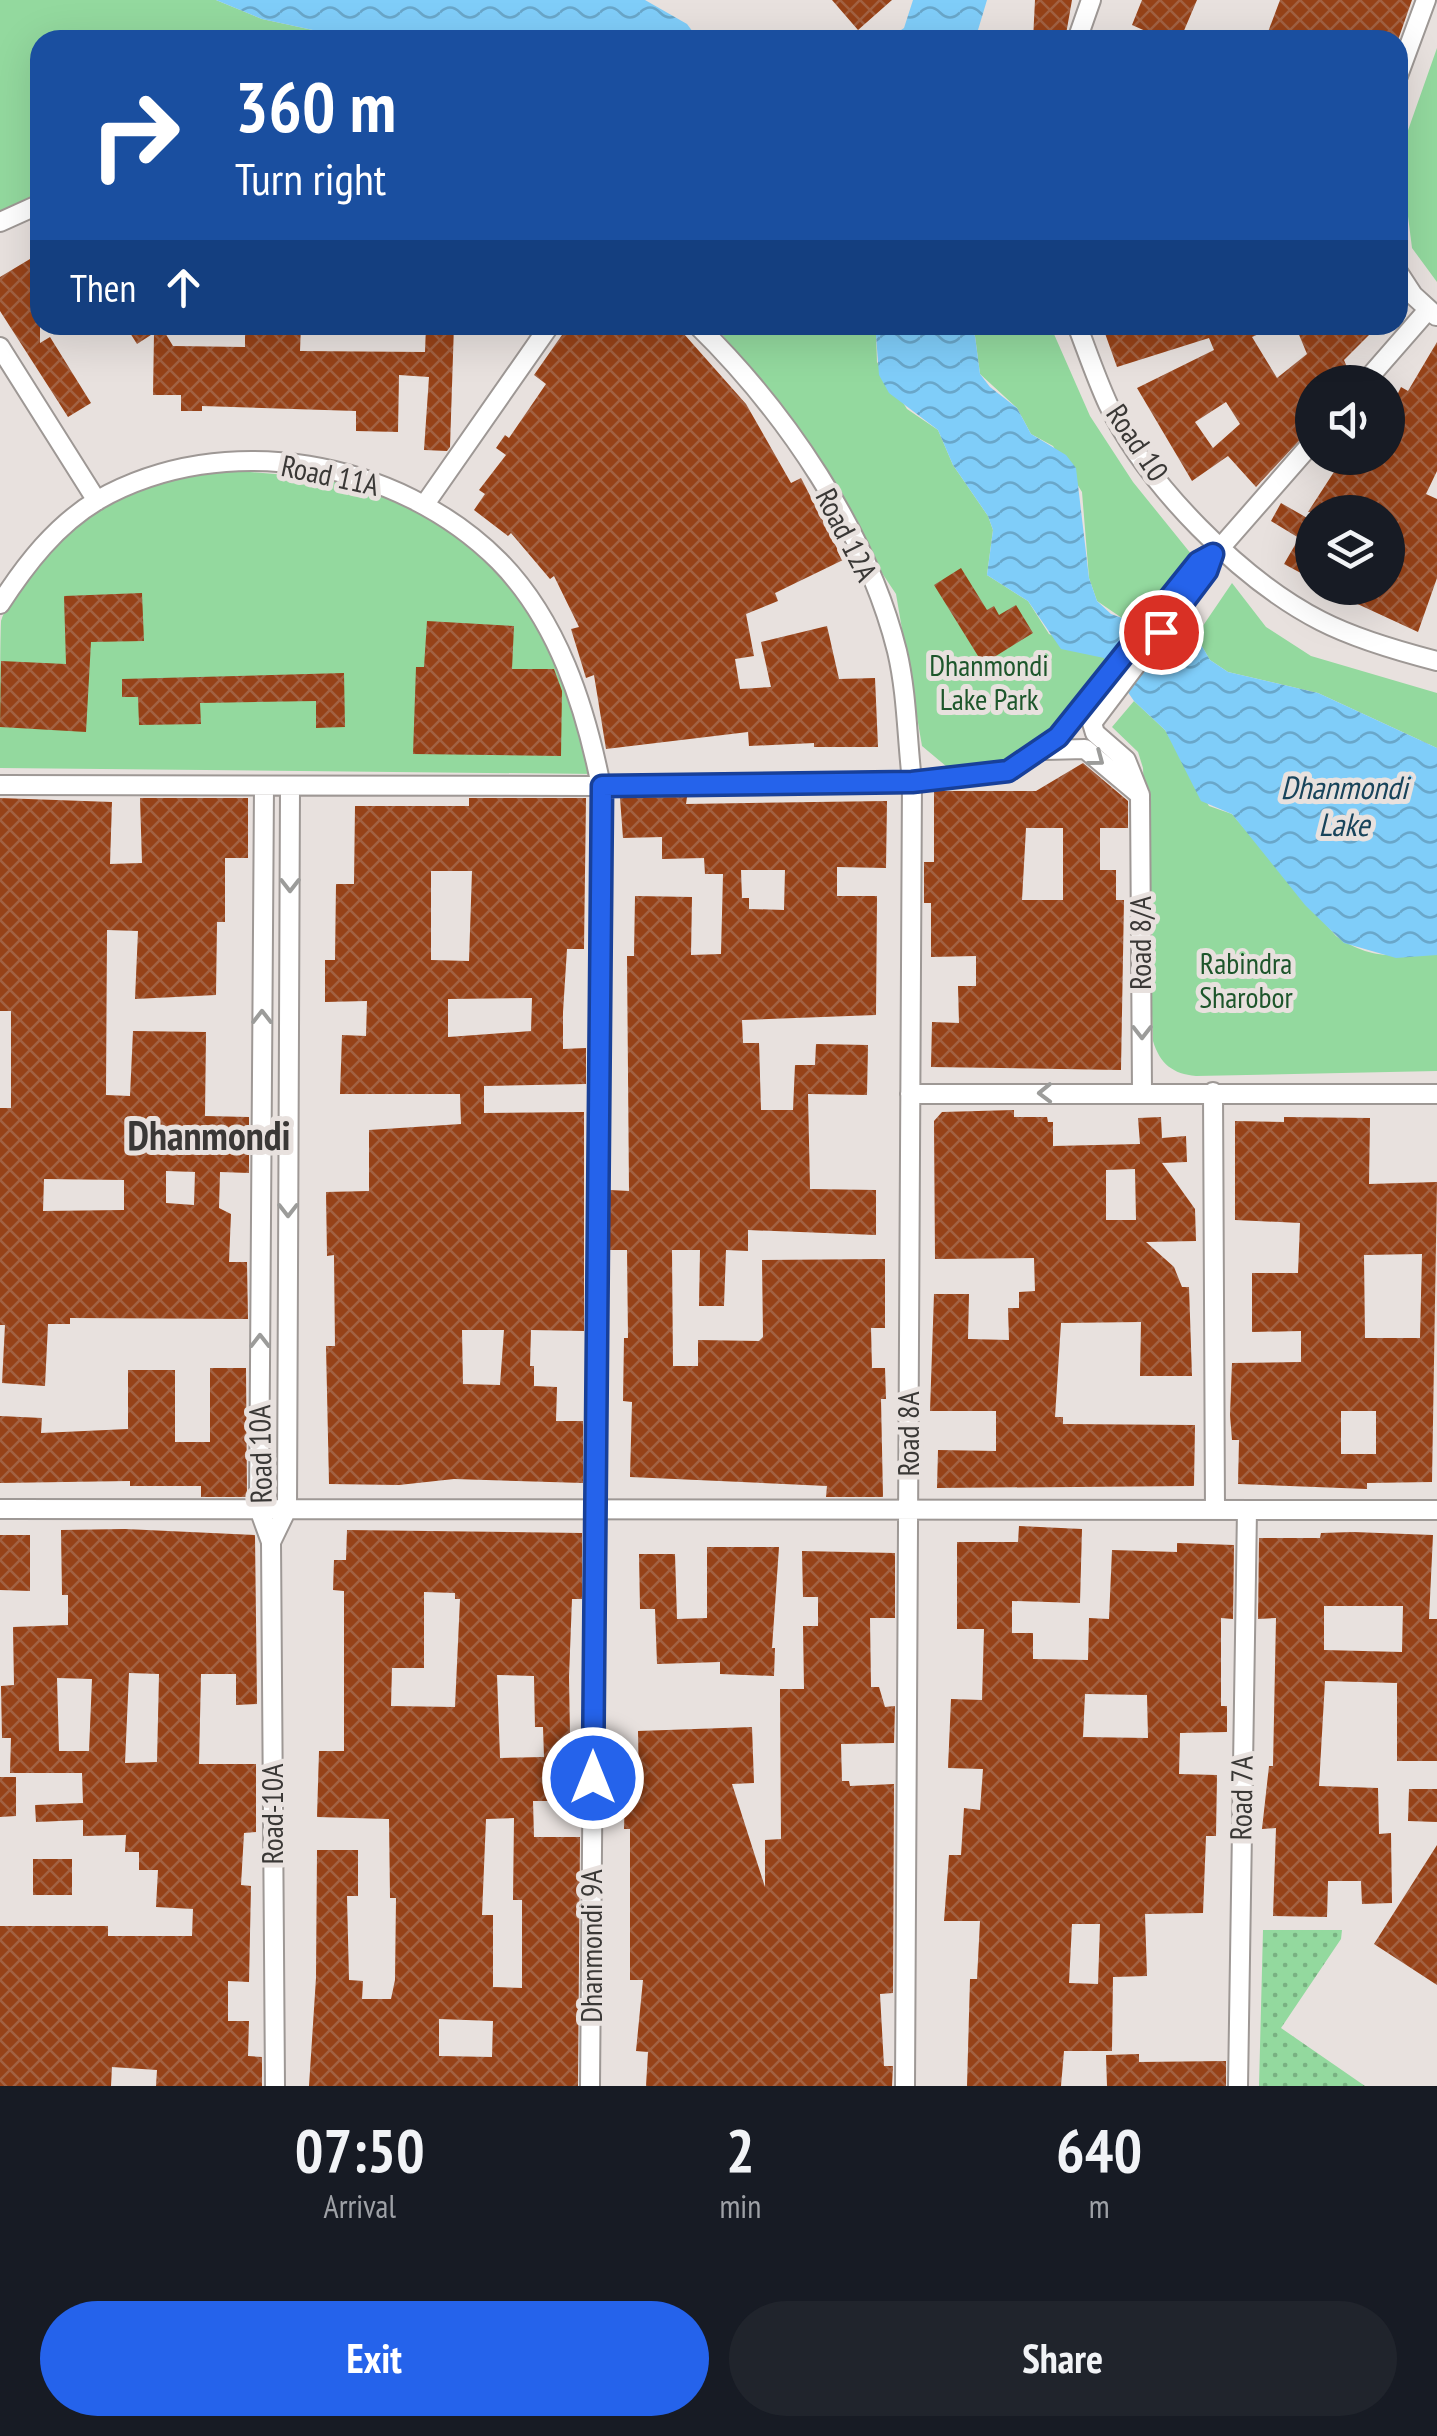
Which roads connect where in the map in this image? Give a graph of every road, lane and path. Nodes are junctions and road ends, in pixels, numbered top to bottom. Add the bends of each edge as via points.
1 (1092, 0) edge
2 (1426, 0) edge
3 (1081, 30) edge
4 (1408, 49) edge
5 (30, 208) edge
6 (0, 222) edge
7 (1408, 284) edge
8 (1432, 314) edge
9 (543, 335) edge
10 (707, 335) edge
11 (1080, 335) edge
12 (0, 347) edge
13 (1382, 365) edge
14 (1295, 461) edge
15 (97, 501) junction
16 (425, 504) junction
17 (1210, 558) junction
18 (0, 604) edge
19 (1437, 661) edge
20 (1084, 719) junction
21 (1044, 750) junction
22 (912, 782) junction
23 (0, 785) edge
24 (264, 786) junction
25 (602, 786) junction
26 (290, 787) junction
27 (1140, 794) junction
28 (1142, 1091) junction
29 (1213, 1092) junction
30 (910, 1094) junction
31 (1437, 1094) edge
32 (0, 1509) edge
33 (259, 1509) junction
34 (287, 1509) junction
35 (595, 1509) junction
36 (908, 1510) junction
37 (1215, 1510) junction
38 (1247, 1510) junction
39 (1437, 1510) edge
40 (271, 1542) junction
41 (276, 2086) edge
42 (590, 2086) edge
43 (905, 2086) edge
44 (1238, 2086) edge

1 - 3 street
2 - 4 street
5 - 6 street
7 - 8 street
8 - 13 street
9 - 16 street
10 - 22 street, Road 12A via 778,418 852,536 897,651
11 - 17 street, Road 10 via 1110,407
12 - 15 street
14 - 17 street
15 - 16 street, Road 11A via 190,466 278,463 357,476
15 - 18 street, Road 11A via 34,555
16 - 25 street, Road 11A via 499,562 547,626 572,677
17 - 19 street, Road 10 via 1322,622
17 - 20 street
20 - 21 street
20 - 27 street, Road 8/A via 1126,760
21 - 22 street via 1008,771
21 -> 27 street via 1085,749
22 - 25 street
22 - 30 street, Road 8A
23 - 24 street
24 - 26 street
33 -> 24 street, Road 10A
25 - 26 street
25 - 35 street, Dhanmondi 9A
26 -> 34 street, Road 10A
27 -> 28 street, Road 8/A
28 - 29 street
28 -> 30 street
29 - 31 street
29 - 37 street
30 - 36 street, Road 8A
32 - 33 street
33 - 34 street
33 - 40 street, Road 10A
34 - 35 street
34 - 40 street, Road 10A
35 - 36 street
35 - 42 street, Dhanmondi 9A
36 - 37 street
36 - 43 street, Road 8A
37 - 38 street
38 - 39 street
38 - 44 street, Road 7A
40 - 41 street, Road-10A

